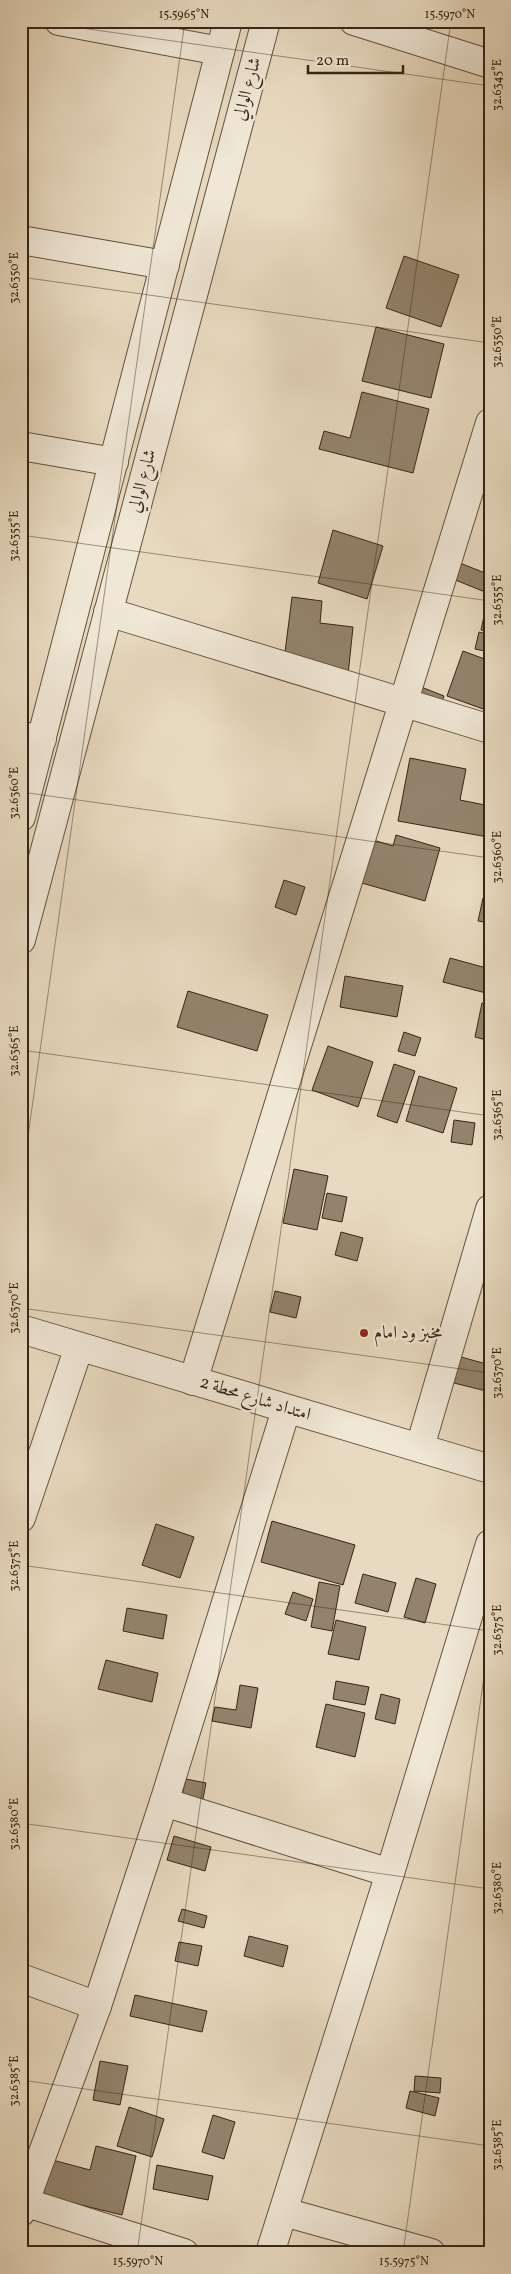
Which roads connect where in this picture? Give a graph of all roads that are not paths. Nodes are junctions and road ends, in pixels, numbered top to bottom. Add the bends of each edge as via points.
1 (59, 21) edge
2 (228, 21) edge
3 (266, 21) edge
4 (354, 21) edge
5 (220, 51) junction
6 (490, 64) edge
7 (21, 240) edge
8 (164, 265) junction
9 (490, 423) edge
10 (21, 446) edge
11 (114, 462) junction
12 (108, 612) junction
13 (403, 702) junction
14 (490, 729) edge
15 (32, 738) edge
16 (21, 817) edge
17 (21, 940) edge
18 (490, 1210) edge
19 (21, 1329) edge
20 (79, 1347) junction
21 (193, 1381) junction
22 (286, 1410) junction
23 (420, 1446) junction
24 (490, 1469) edge
25 (21, 1518) edge
26 (490, 1544) edge
27 (164, 1802) junction
28 (390, 1873) junction
29 (21, 1978) edge
30 (97, 2006) junction
31 (22, 2205) edge
32 (284, 2212) junction
33 (184, 2253) edge
34 (270, 2253) edge
35 (431, 2253) edge

1 - 5 street
2 - 5 street, شارع الوالي
3 - 12 street, شارع الوالي
4 - 6 street
5 - 8 street, شارع الوالي
7 - 8 street
8 - 11 street, شارع الوالي
9 - 13 street
10 - 11 street
11 - 15 street, شارع الوالي
12 - 13 street
12 - 17 street, شارع الوالي
13 - 14 street
13 - 21 street
15 - 16 street, شارع الوالي
18 - 23 street
19 - 20 street, امتداد شارع محطة 2
20 - 21 street, امتداد شارع محطة 2
20 - 25 street
21 - 22 street, امتداد شارع محطة 2
22 - 23 street, امتداد شارع محطة 2
22 - 27 street
23 - 24 street, امتداد شارع محطة 2
26 - 28 street
27 - 28 street
27 - 30 street
28 - 32 street
29 - 30 street
30 - 31 street
31 - 33 street
32 - 34 street
32 - 35 street

